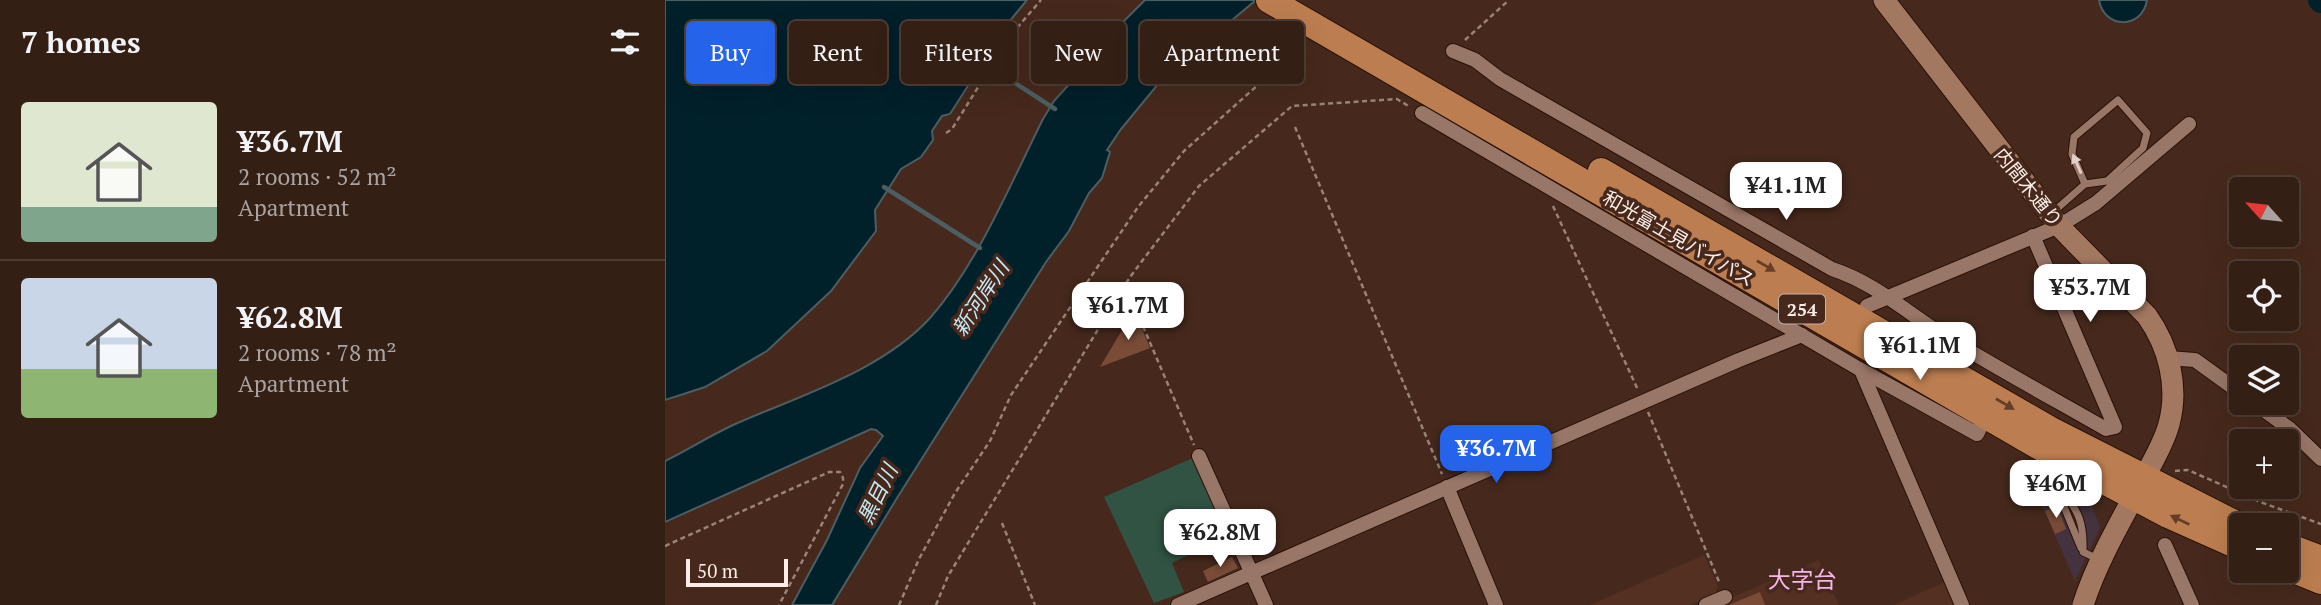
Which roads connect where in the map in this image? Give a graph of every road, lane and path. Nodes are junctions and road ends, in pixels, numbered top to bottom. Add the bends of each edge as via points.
1 (1041, 0) edge
2 (1269, 0) edge
3 (1303, 0) edge
4 (1509, 0) edge
5 (1884, 0) edge
6 (1453, 51) joint
7 (1378, 53) junction
8 (1259, 84) edge
9 (1422, 113) joint
10 (2189, 124) dead end
11 (1295, 127) dead end
12 (946, 133) dead end
13 (2085, 184) junction
14 (2055, 220) junction
15 (2033, 236) junction
16 (1888, 295) junction
17 (1133, 303) dead end
18 (1867, 306) dead end
19 (1802, 335) junction
20 (2168, 358) junction
21 (1861, 370) junction
22 (2229, 385) edge
23 (2271, 415) edge
24 (1986, 416) junction
25 (1199, 456) joint
26 (2321, 459) edge
27 (2073, 466) junction
28 (2175, 471) dead end
29 (1447, 487) junction
30 (2138, 488) junction
31 (2229, 522) edge
32 (1002, 523) dead end
33 (2321, 524) edge
34 (2229, 540) edge
35 (2165, 545) dead end
36 (665, 546) edge
37 (2299, 551) edge
38 (2092, 556) junction
39 (2321, 559) edge
40 (1251, 571) junction
41 (2299, 572) edge
42 (2321, 581) edge
43 (1725, 597) dead end
44 (779, 605) edge
45 (899, 605) edge
46 (936, 605) edge
47 (1035, 605) edge
48 (1178, 605) edge
49 (1266, 605) edge
50 (1496, 605) edge
51 (1706, 605) edge
52 (1962, 605) edge
53 (2083, 605) edge
54 (2192, 605) edge

1 - 12 path via 1010,36
2 - 7 highway, 和光富士見バイパス / 254
3 - 7 highway, 和光富士見バイパス / 254
4 - 6 path
5 - 14 street, 内間木通り
6 - 16 street via 1832,269
7 - 24 highway, 和光富士見バイパス / 254
7 -> 30 highway, 和光富士見バイパス / 254 via 2051,430
8 - 45 path via 1184,151 1138,207 1011,395 990,441 919,559
9 - 19 street
9 - 46 path via 1397,99 1292,106 1199,186 1130,277 948,576
10 - 14 street via 2097,204
11 - 29 path
13 -> 13 lane via 2072,154 2074,137 2118,100 2147,133 2143,148 2107,181
13 - 14 lane
14 - 15 street
14 - 20 street, 内間木通り via 2147,316
15 - 16 street
15 - 16 street via 2115,427 2106,429 1942,334
16 - 18 street
17 - 25 path
19 - 21 street
19 - 29 street
20 - 22 street via 2195,360
20 - 30 street, 内間木通り via 2173,388 2169,424
21 - 24 street via 1977,434
21 - 52 street
23 - 26 street
24 - 27 highway, 和光富士見バイパス / 254
25 - 40 street
27 - 30 highway, 和光富士見バイパス / 254
27 - 38 lane via 2060,490 2075,507
28 - 33 path via 2188,470
29 - 40 street
29 - 50 street
30 - 31 highway, 和光富士見バイパス / 254
34 -> 30 highway, 和光富士見バイパス / 254
30 - 38 street, 内間木通り
32 - 47 path
35 - 54 street
36 - 44 path via 829,472 840,472 843,485
37 - 39 highway
38 - 53 street, 内間木通り
40 - 48 street
40 - 49 street
41 - 42 highway
43 - 51 street

